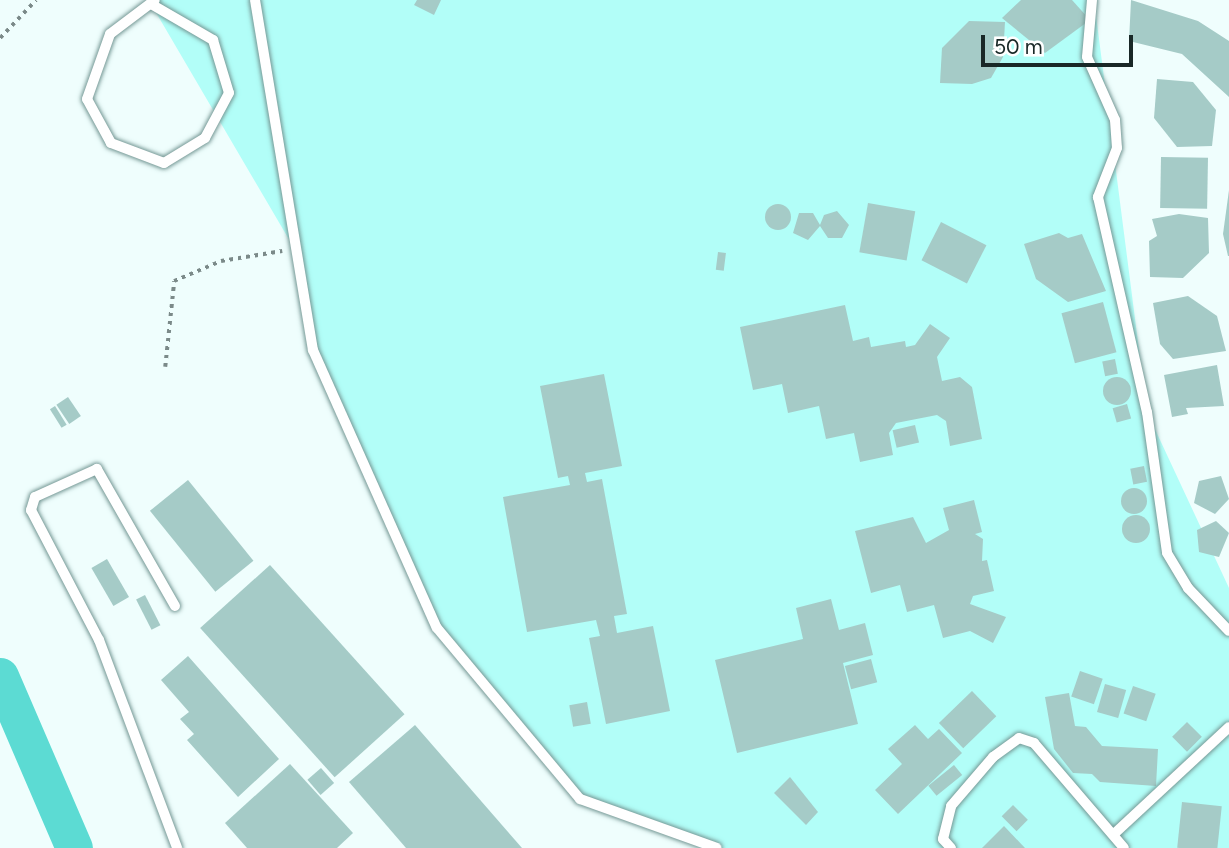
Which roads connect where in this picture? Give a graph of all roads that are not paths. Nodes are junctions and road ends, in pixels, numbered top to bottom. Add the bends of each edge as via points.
1 (255, 0) edge
2 (1092, 0) edge
3 (153, 2) edge
4 (175, 606) dead end
5 (1229, 631) edge
6 (1229, 727) edge
7 (1114, 834) junction
8 (177, 848) edge
9 (718, 848) edge
10 (951, 848) edge
11 (1124, 848) edge

1 - 9 lane via 313,350 437,628 580,799
2 - 5 lane via 1087,57 1115,120 1117,148 1098,197 1147,412 1167,553 1188,588
3 - 3 lane via 110,34 87,99 111,143 164,163 205,138 229,93 213,40
4 - 8 lane via 97,469 36,497 31,510 99,640
6 - 7 lane
7 - 10 lane via 1034,743 1019,738 993,757 951,806 943,839
7 - 11 lane

